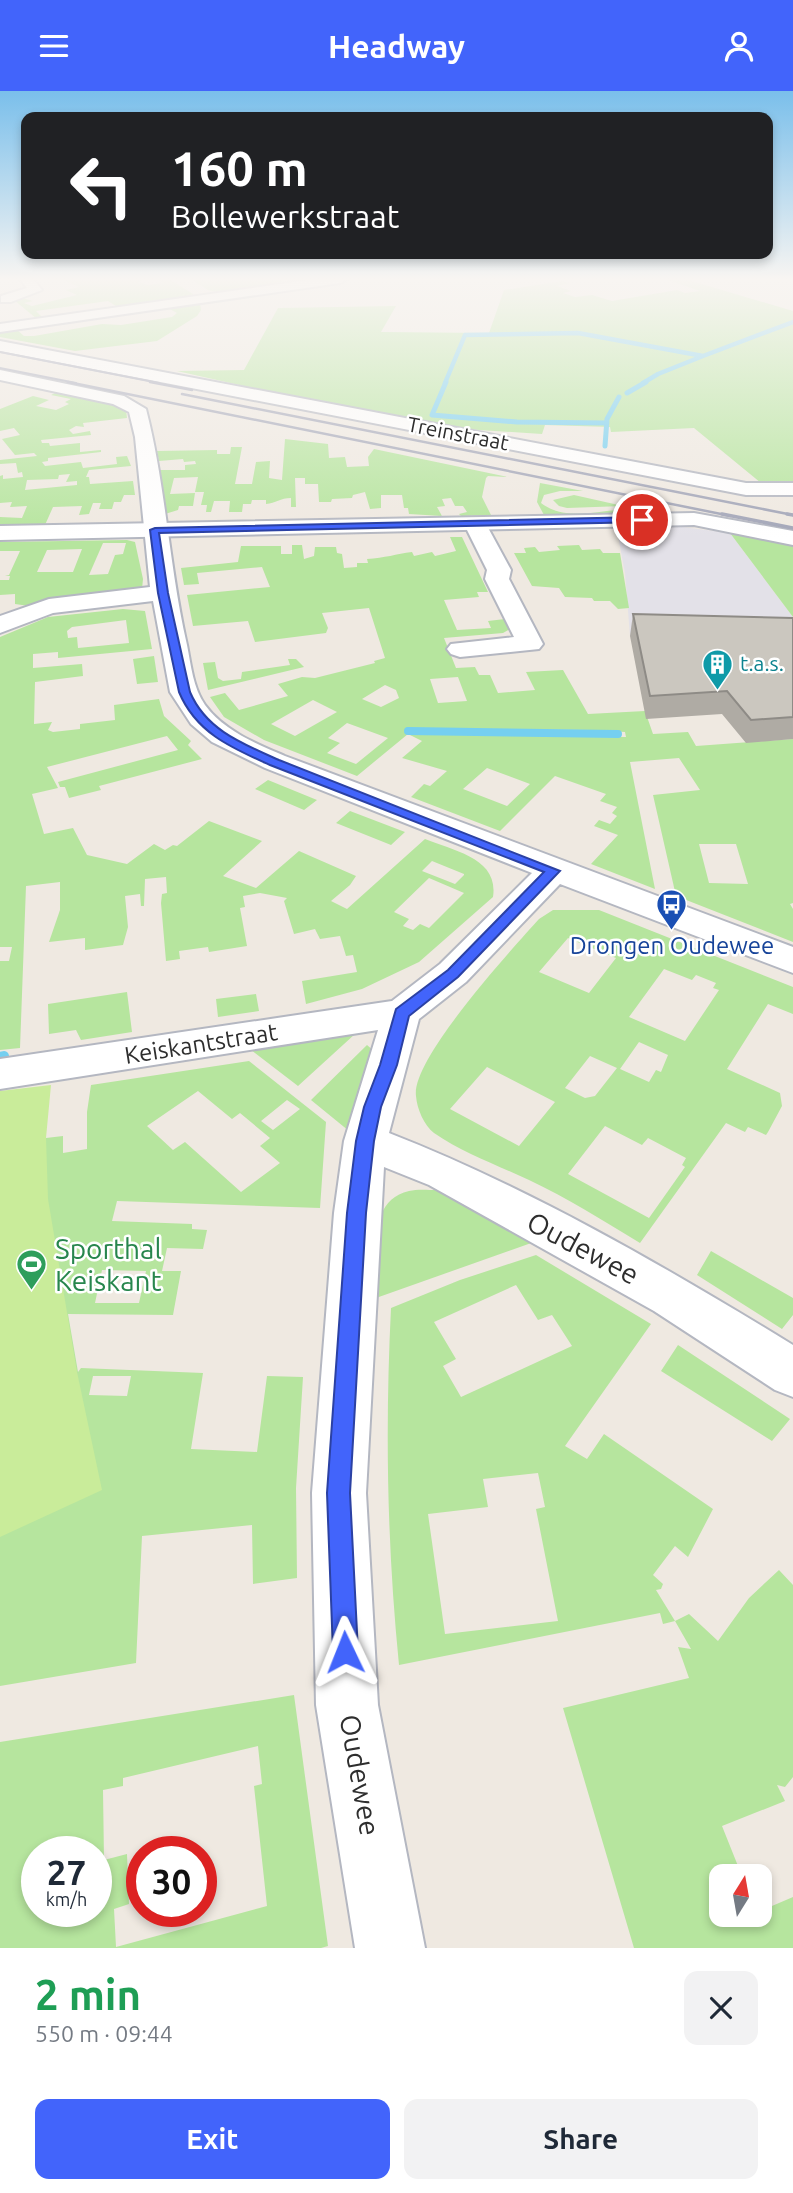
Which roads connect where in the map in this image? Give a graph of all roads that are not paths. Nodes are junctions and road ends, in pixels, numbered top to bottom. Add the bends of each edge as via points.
1 (103, 366) edge
2 (0, 376) edge
3 (793, 489) edge
4 (475, 524) junction
5 (155, 530) junction
6 (0, 533) edge
7 (793, 538) edge
8 (163, 593) junction
9 (0, 625) edge
10 (460, 649) dead end
11 (553, 871) junction
12 (793, 961) edge
13 (402, 1013) junction
14 (0, 1074) edge
15 (365, 1141) junction
16 (793, 1373) edge
17 (390, 1948) edge

1 - 3 street, Treinstraat via 746,489
2 - 5 street via 133,405 143,431
4 - 5 street
4 - 7 street via 694,519
4 - 10 street via 530,644
5 - 6 street
5 - 8 street
8 - 9 street via 48,606
8 - 11 street via 184,692 209,729 275,762
11 - 12 street
11 - 13 street via 453,973
13 - 14 street, Keiskantstraat
13 - 15 street, Oudewee
15 - 16 street, Oudewee via 444,1173 552,1231 671,1296
15 - 17 street, Oudewee via 339,1493 347,1705

